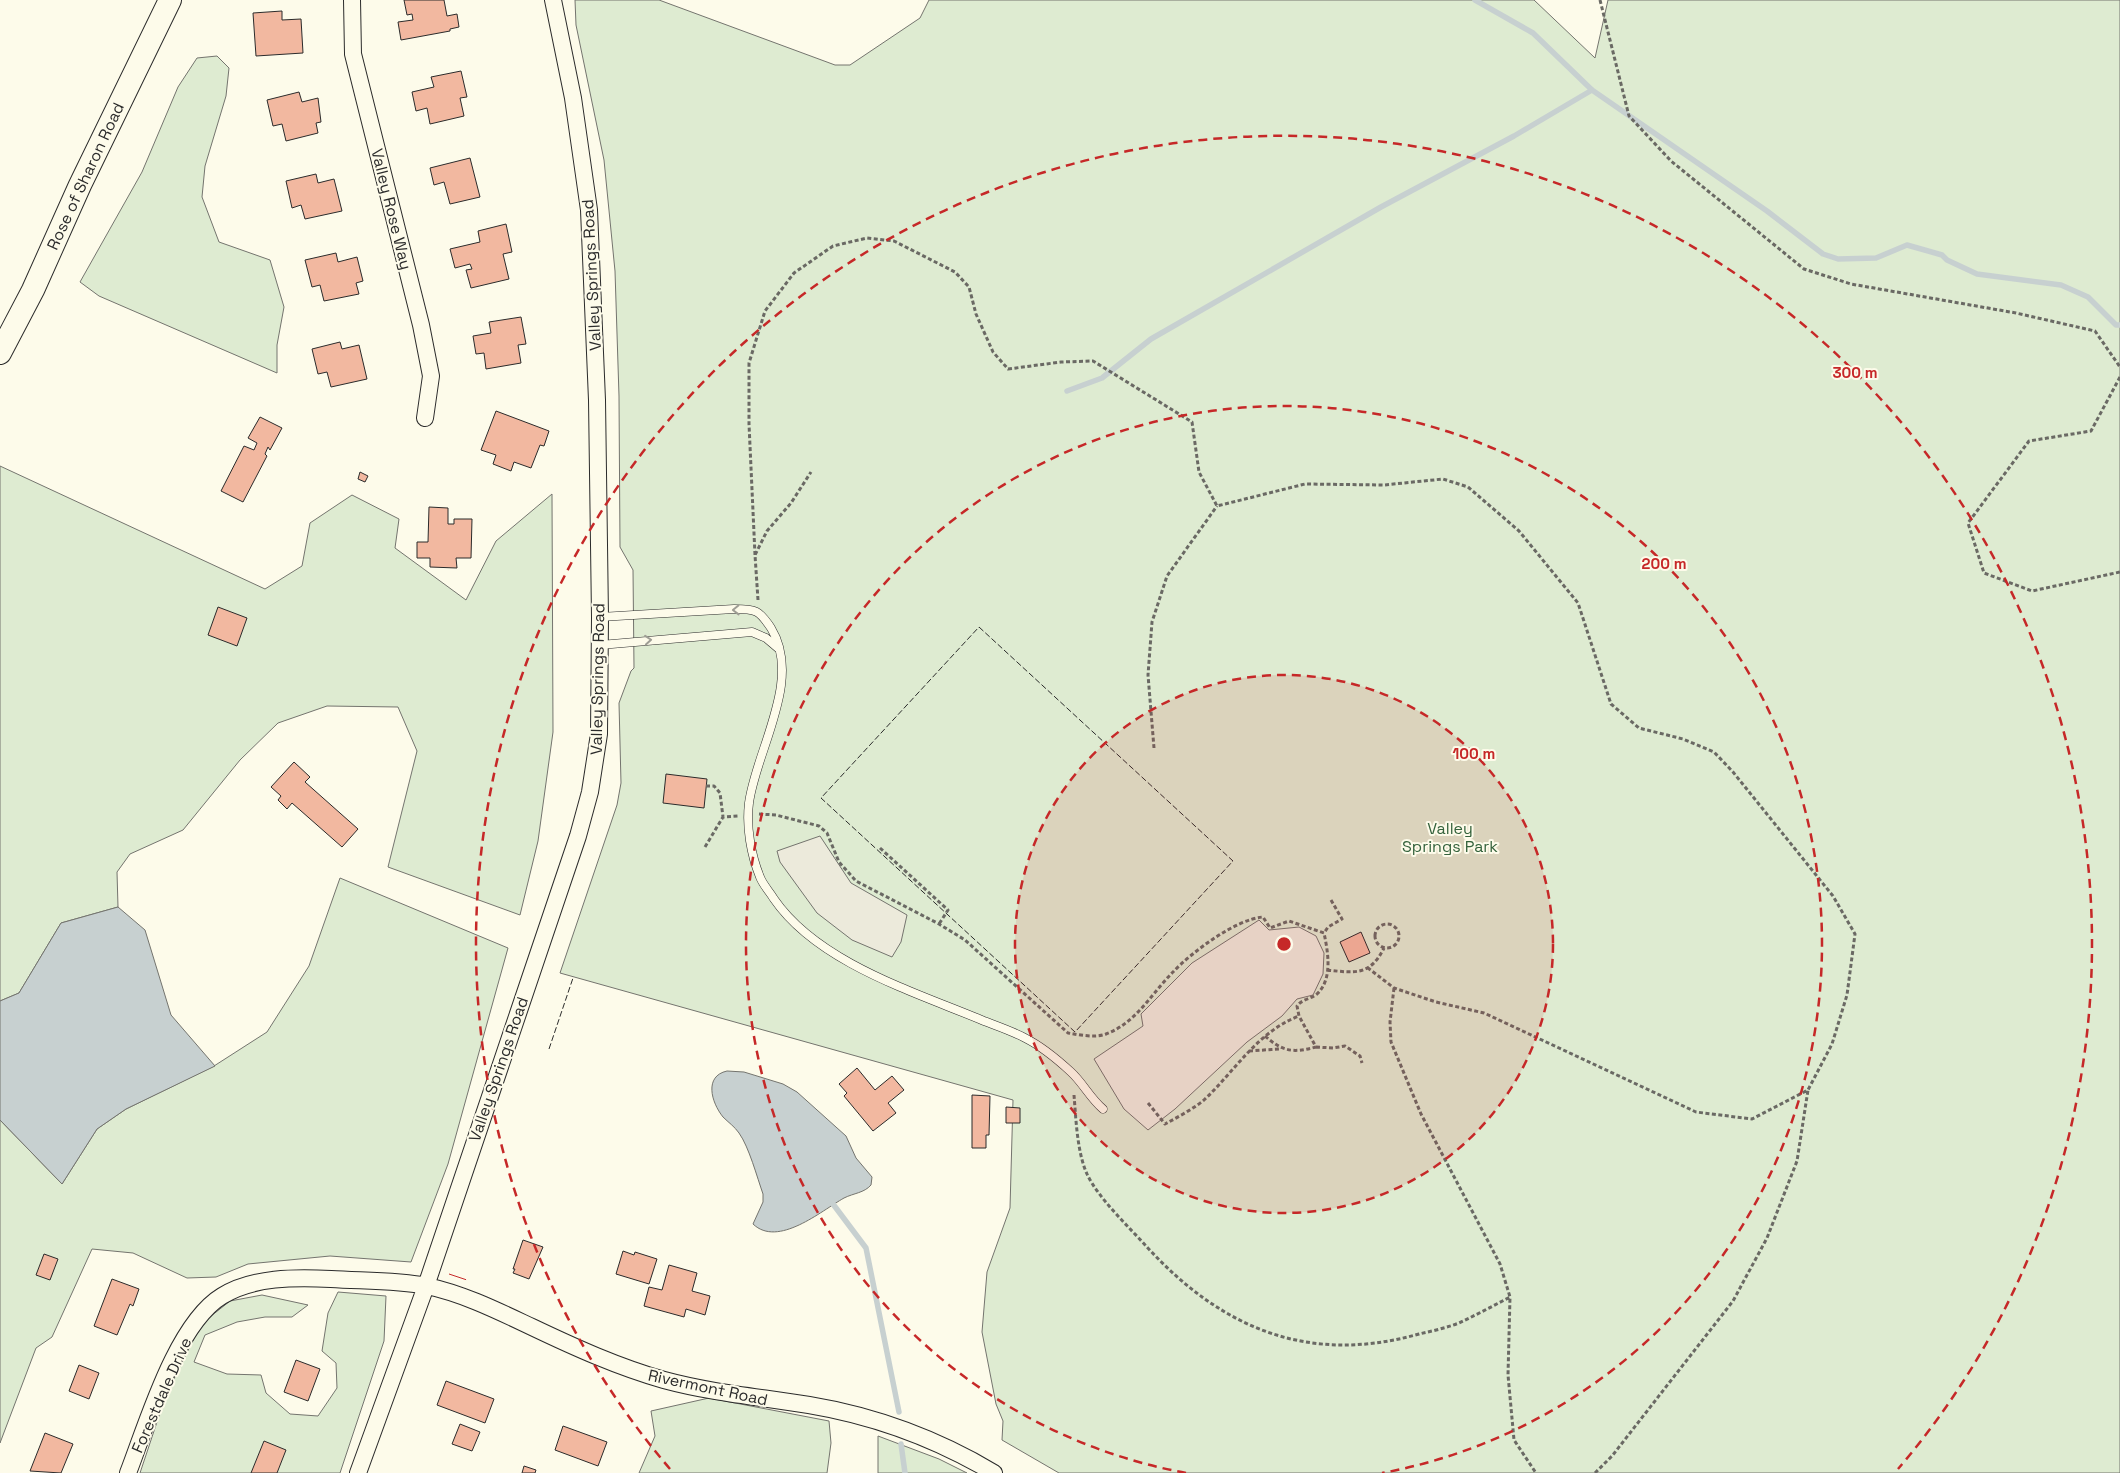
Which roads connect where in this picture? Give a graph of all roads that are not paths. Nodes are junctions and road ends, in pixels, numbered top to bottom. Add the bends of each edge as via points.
1 (170, 0) edge
2 (352, 0) edge
3 (553, 0) edge
4 (0, 353) edge
5 (425, 418) dead end
6 (600, 617) junction
7 (600, 645) junction
8 (779, 649) junction
9 (1103, 1109) dead end
10 (426, 1286) junction
11 (128, 1473) edge
12 (358, 1473) edge
13 (994, 1473) edge

1 - 4 street, Rose of Sharon Road
2 - 5 street, Valley Rose Way via 353,54 431,376
3 - 6 street, Valley Springs Road via 574,98 593,254
6 - 7 street, Valley Springs Road
8 -> 6 lane via 775,635 760,613 753,610
7 -> 8 lane via 752,632
7 - 10 street, Valley Springs Road via 599,734 578,836
8 - 9 lane via 781,687 748,814 752,850 760,879 786,916 823,946 870,972 1026,1038 1072,1072 1091,1099
10 - 11 street, Forestdale Drive via 290,1278 239,1287 222,1295 196,1319 173,1360
10 - 12 street, Valley Springs Road
10 - 13 street, Rivermont Road via 472,1301 615,1364 654,1377 880,1421 942,1444

